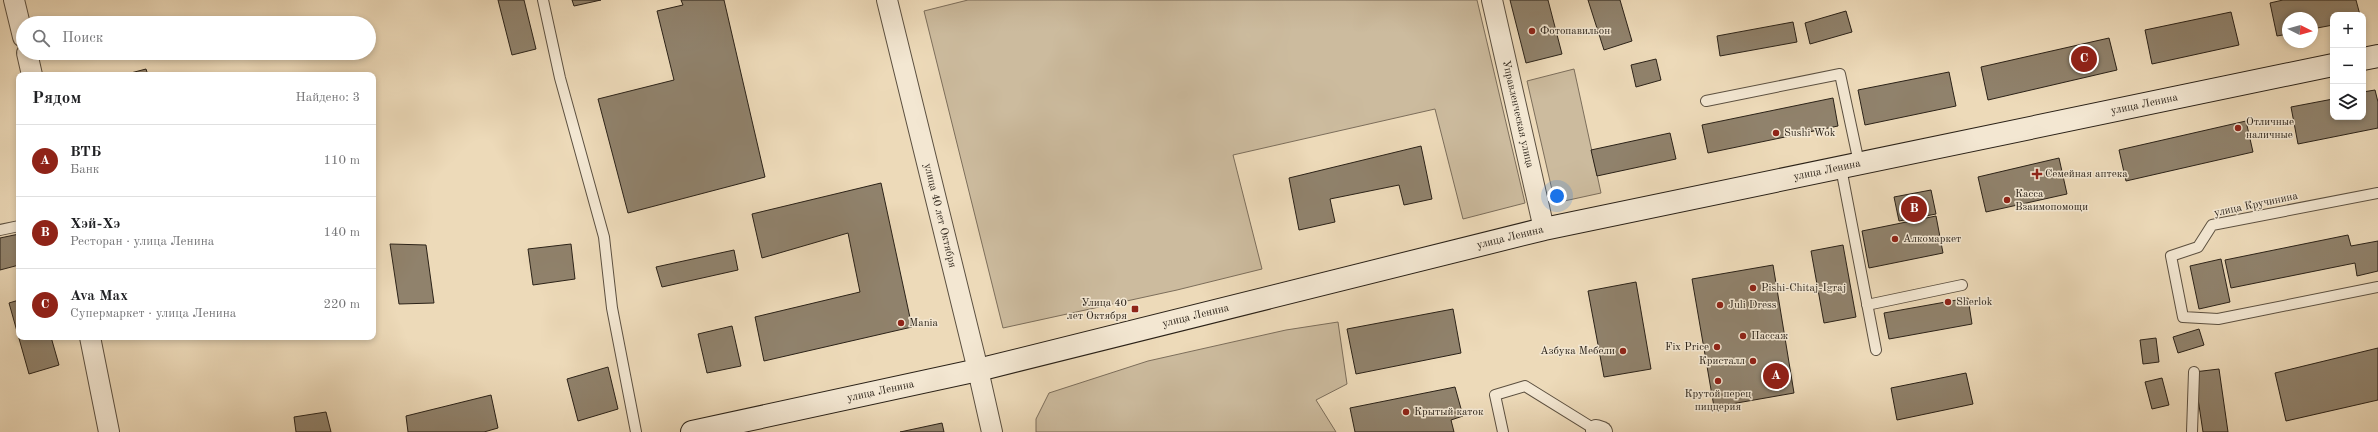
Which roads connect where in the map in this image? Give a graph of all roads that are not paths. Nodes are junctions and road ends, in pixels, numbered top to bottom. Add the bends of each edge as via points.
1 (14, 0) edge
2 (543, 0) edge
3 (887, 0) edge
4 (1492, 0) edge
5 (18, 16) edge
6 (2378, 56) edge
7 (2366, 58) edge
8 (29, 60) edge
9 (2330, 66) edge
10 (31, 72) edge
11 (1706, 101) dead end
12 (1850, 165) junction
13 (2378, 193) edge
14 (16, 227) edge
15 (1544, 229) junction
16 (0, 230) edge
17 (1962, 285) dead end
18 (2378, 287) edge
19 (1867, 305) junction
20 (91, 340) edge
21 (1876, 350) dead end
22 (978, 370) junction
23 (2194, 372) dead end
24 (1599, 431) edge
25 (109, 432) edge
26 (636, 432) edge
27 (692, 432) edge
28 (992, 432) edge
29 (1503, 432) edge
30 (2192, 432) edge

1 - 5 street
2 - 26 lane via 560,78 604,237 612,308
3 - 22 street, улица 40 лет Октября
4 - 15 street, Управленческая улица
6 - 7 main road
8 - 10 street
9 - 12 main road, улица Ленина
11 - 12 lane via 1840,74
12 - 15 main road, улица Ленина
12 - 19 lane
13 - 18 lane, улица Кручинина via 2212,226 2198,247 2170,256 2183,317 2218,319
14 - 16 lane
15 - 22 main road, улица Ленина
17 - 19 lane
19 - 21 lane
20 - 25 street
22 - 27 main road, улица Ленина
22 - 28 street, улица 40 лет Октября
23 - 30 lane
24 - 29 lane via 1526,386 1495,395

